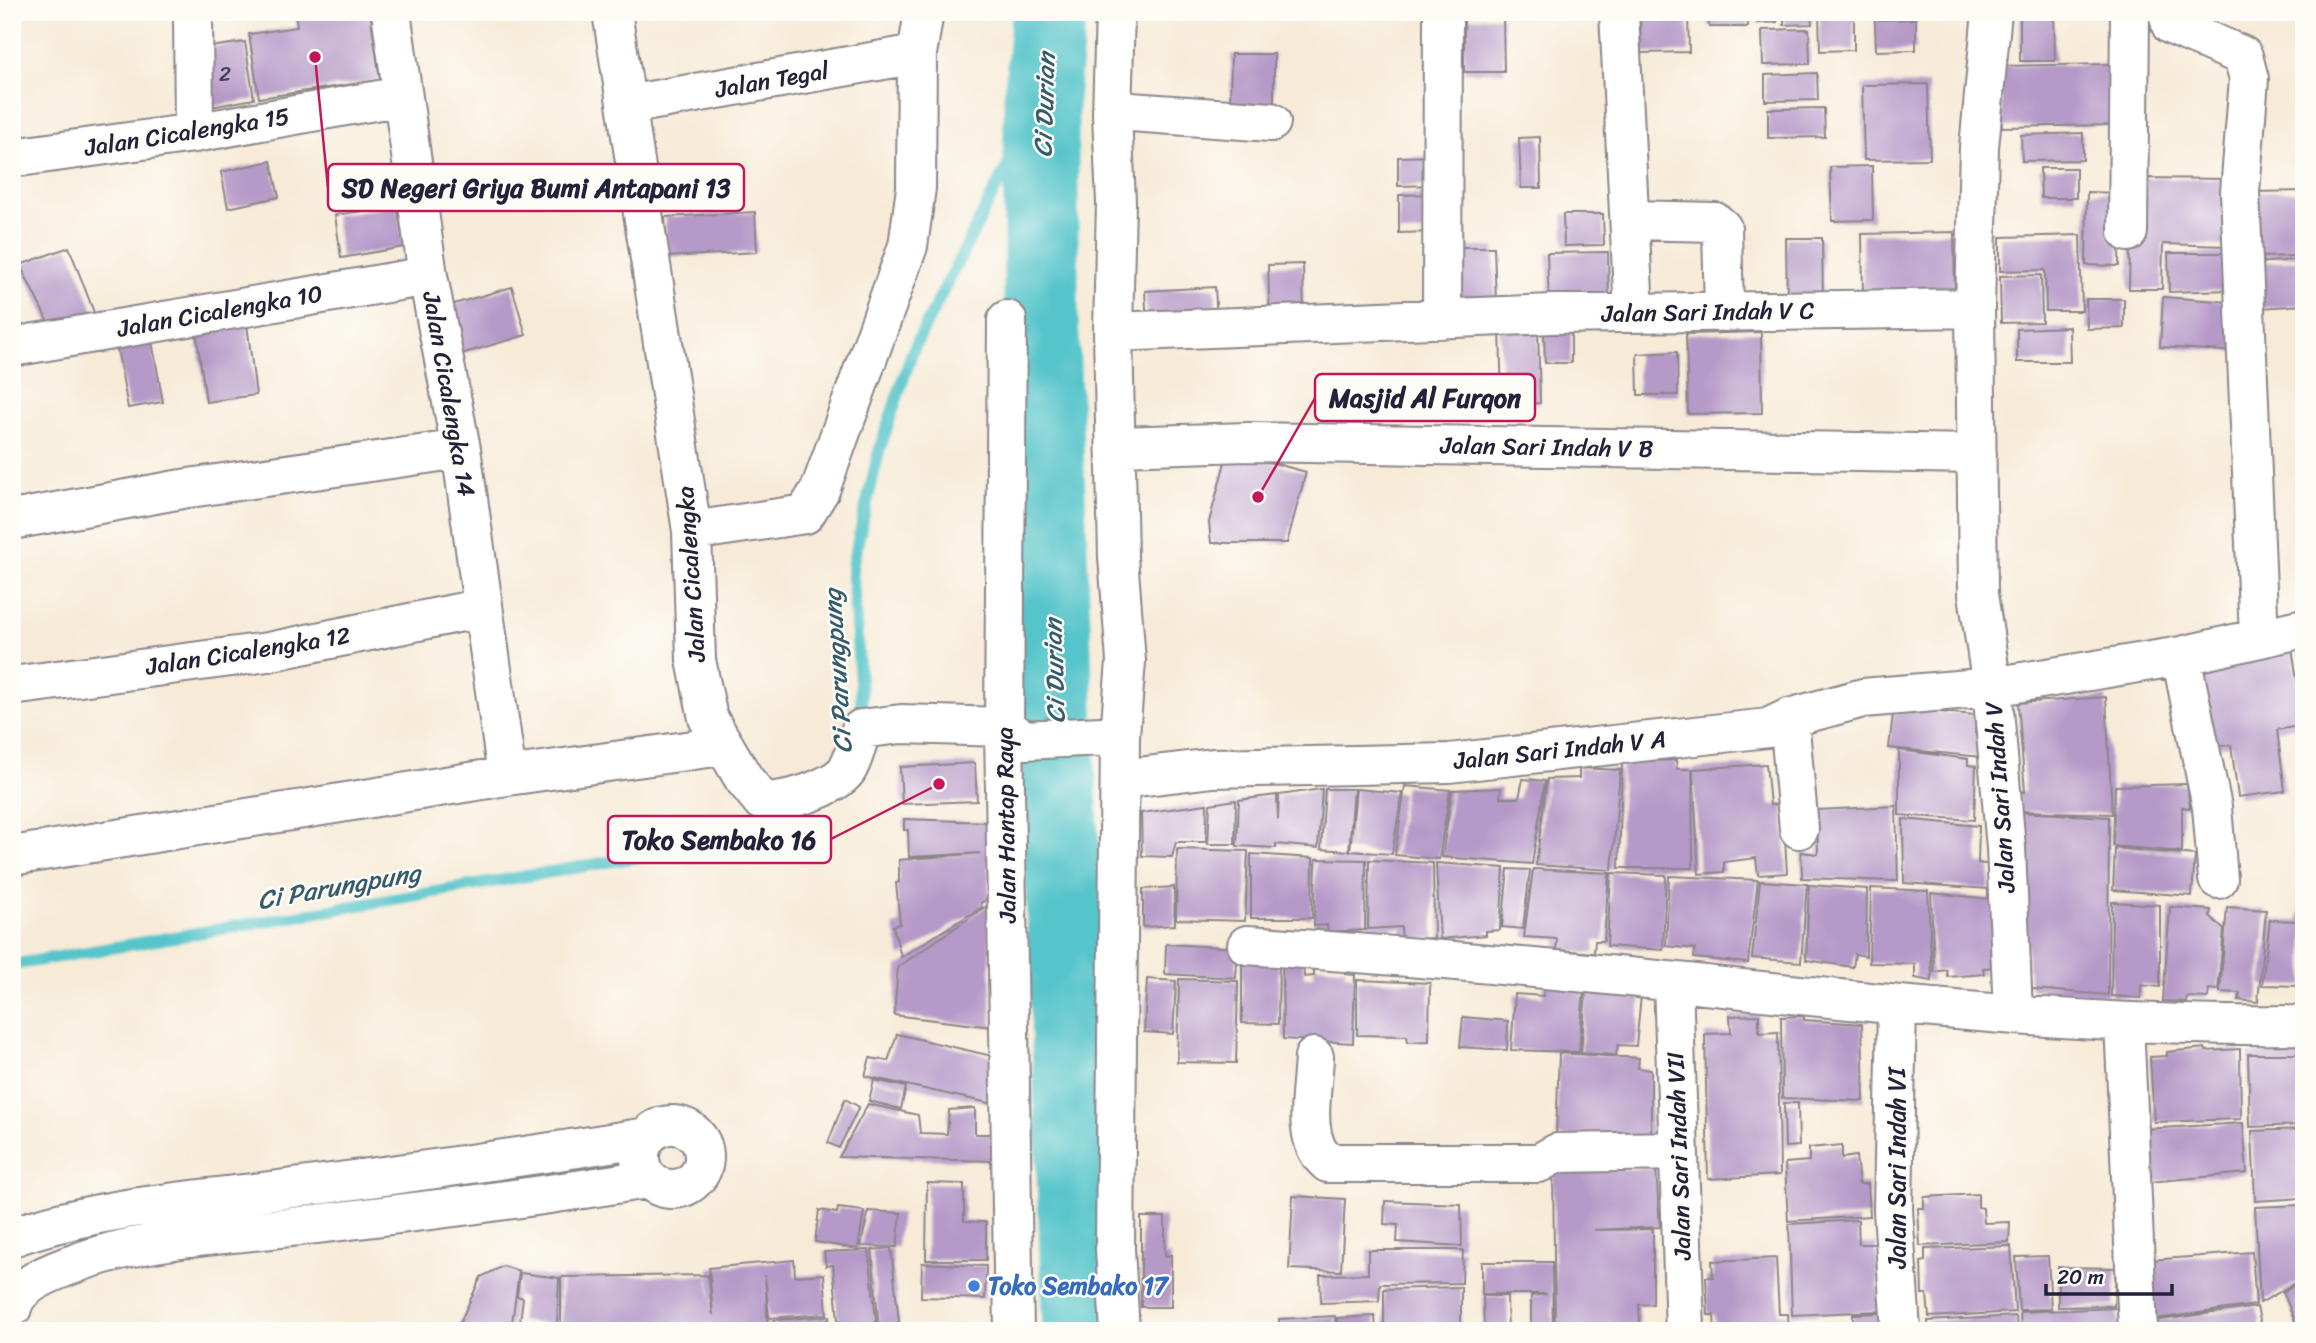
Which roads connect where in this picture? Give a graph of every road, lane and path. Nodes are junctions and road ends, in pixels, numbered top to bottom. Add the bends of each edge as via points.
1 (193, 12) edge
2 (391, 12) edge
3 (612, 12) edge
4 (924, 12) edge
5 (1115, 12) edge
6 (1443, 12) edge
7 (1619, 12) edge
8 (1992, 12) edge
9 (2130, 12) edge
10 (2168, 12) edge
11 (917, 54) junction
12 (402, 96) junction
13 (627, 105) junction
14 (1112, 115) junction
15 (1271, 121) dead end
16 (194, 133) junction
17 (12, 158) edge
18 (1630, 220) junction
19 (2128, 232) dead end
20 (428, 276) junction
21 (1975, 308) junction
22 (1724, 312) junction
23 (1634, 313) junction
24 (1442, 319) junction
25 (1007, 320) dead end
26 (1114, 332) junction
27 (12, 347) edge
28 (1117, 446) junction
29 (461, 449) junction
30 (1977, 454) junction
31 (12, 520) edge
32 (692, 531) junction
33 (482, 608) junction
34 (2304, 628) edge
35 (2259, 637) junction
36 (2181, 656) junction
37 (12, 686) edge
38 (1992, 687) junction
39 (1789, 718) junction
40 (1015, 733) junction
41 (1110, 736) junction
42 (722, 746) junction
43 (508, 776) junction
44 (1122, 779) junction
45 (1799, 830) dead end
46 (12, 856) edge
47 (2218, 879) dead end
48 (1247, 945) dead end
49 (1673, 982) junction
50 (1897, 1006) junction
51 (2013, 1014) junction
52 (2124, 1022) junction
53 (2304, 1025) edge
54 (1314, 1056) dead end
55 (646, 1137) junction
56 (1677, 1150) junction
57 (647, 1179) junction
58 (173, 1222) junction
59 (12, 1237) edge
60 (12, 1308) edge
61 (1014, 1331) edge
62 (1120, 1331) edge
63 (1685, 1331) edge
64 (1901, 1331) edge
65 (2138, 1331) edge

1 - 16 street
2 - 12 street, Jalan Cicalengka 14
3 - 13 street, Jalan Cicalengka
4 - 11 street
5 - 14 street
6 - 24 street
7 - 18 street
8 - 21 street via 1979,146
9 - 19 street
10 - 35 street via 2171,25 2243,56 2249,79 2240,192
11 - 13 street, Jalan Tegal
11 - 32 street via 916,188 908,246 820,490 805,514
12 - 16 street, Jalan Cicalengka 15
12 - 20 street, Jalan Cicalengka 14
13 - 32 street, Jalan Cicalengka
14 - 15 street via 1131,112
14 - 26 street
16 - 17 street, Jalan Cicalengka 15
18 - 22 street via 1715,222 1722,228
18 - 23 street
20 - 27 street, Jalan Cicalengka 10
20 - 29 street, Jalan Cicalengka 14
21 - 22 street, Jalan Sari Indah V C
21 - 30 street
22 - 23 street, Jalan Sari Indah V C
23 - 24 street, Jalan Sari Indah V C
24 - 26 street, Jalan Sari Indah V C
25 - 40 street, Jalan Hantap Raya
26 - 28 street
28 - 30 street, Jalan Sari Indah V B via 1248,442
28 - 41 street via 1118,557 1126,661
29 - 31 street via 182,489
29 - 33 street, Jalan Cicalengka 14
30 - 38 street via 1978,594
32 - 42 street, Jalan Cicalengka via 696,660 708,718
33 - 37 street, Jalan Cicalengka 12 via 268,652
33 - 43 street, Jalan Cicalengka 14
34 - 35 street, Jalan Sari Indah V
35 - 36 street, Jalan Sari Indah V
36 - 38 street, Jalan Sari Indah V
36 - 47 street via 2212,807
38 - 39 street, Jalan Sari Indah V A via 1863,698
38 - 51 street, Jalan Sari Indah V via 2006,848
39 - 44 street, Jalan Sari Indah V A via 1768,729 1449,763 1213,768
39 - 45 street
40 - 41 street, Jalan Cicalengka
40 - 42 street, Jalan Cicalengka via 901,724 861,729 846,771 811,793 782,801 762,801
40 - 61 street, Jalan Hantap Raya
41 - 44 street
42 - 43 street
43 - 46 street
44 - 62 street via 1115,1249
48 - 49 street
49 - 50 street
49 - 56 street, Jalan Sari Indah VII
50 - 51 street
50 - 64 street, Jalan Sari Indah VI via 1894,1210
51 - 52 street
52 - 53 street
52 - 65 street
54 - 56 street via 1311,1136 1317,1154 1328,1163 1539,1163 1557,1153
55 - 57 street via 640,1152
55 - 57 street via 660,1126 677,1125 692,1132 702,1146 704,1163 696,1178 683,1188 665,1189
55 - 58 street
56 - 63 street, Jalan Sari Indah VII
57 - 58 street via 523,1200
58 - 59 street via 75,1219
58 - 60 street via 27,1286

